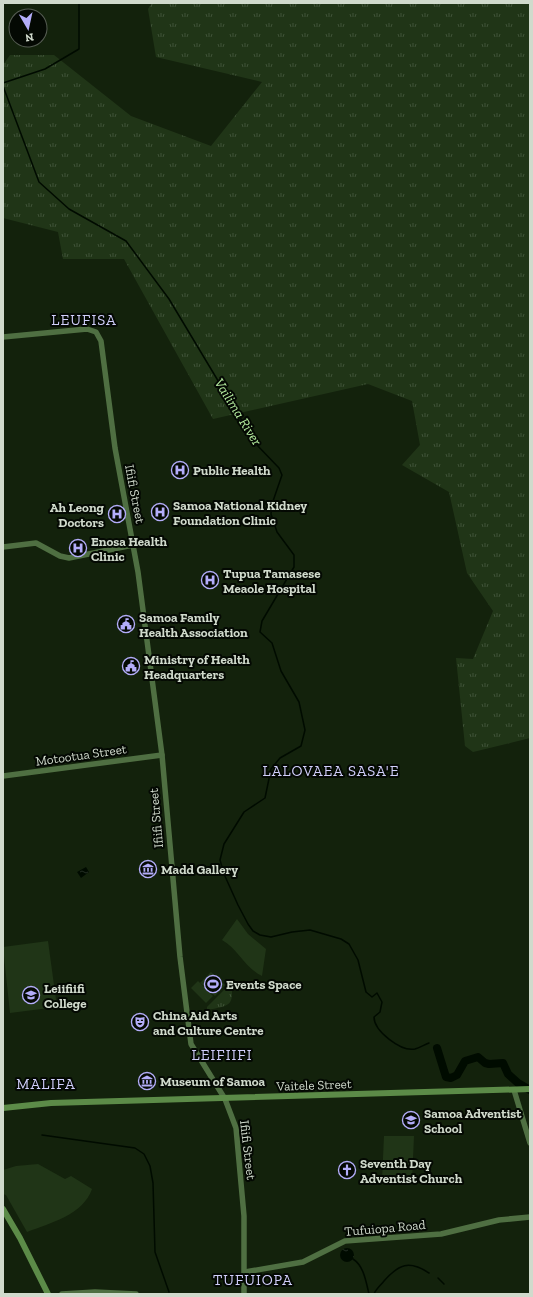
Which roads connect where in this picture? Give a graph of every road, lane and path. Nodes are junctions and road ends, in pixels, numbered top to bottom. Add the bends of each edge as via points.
1 (3, 337) edge
2 (133, 545) junction
3 (3, 547) edge
4 (162, 755) junction
5 (3, 776) edge
6 (530, 1089) edge
7 (515, 1090) junction
8 (225, 1099) junction
9 (3, 1108) edge
10 (530, 1143) edge
11 (3, 1209) edge
12 (530, 1217) edge
13 (245, 1272) junction
14 (48, 1294) edge
15 (62, 1294) edge
16 (136, 1294) edge
17 (244, 1294) edge

1 - 2 main road, Ifiifi Street via 81,329 96,332 101,342 115,448
2 - 3 main road via 68,558 36,543
2 - 4 main road, Ifiifi Street
4 - 5 main road, Motootua Street
4 - 8 main road, Ifiifi Street via 180,958 191,1044
6 - 7 main road, Vaitele Street
7 - 8 main road, Vaitele Street
7 - 10 main road
8 - 9 main road, Vaitele Street via 51,1103
8 - 13 main road, Ifiifi Street via 236,1128 244,1216
11 - 14 main road
12 - 13 main road, Tufuiopa Road via 499,1220 437,1234 343,1242 303,1262
13 - 17 main road, Ifiifi Street
15 - 16 main road

